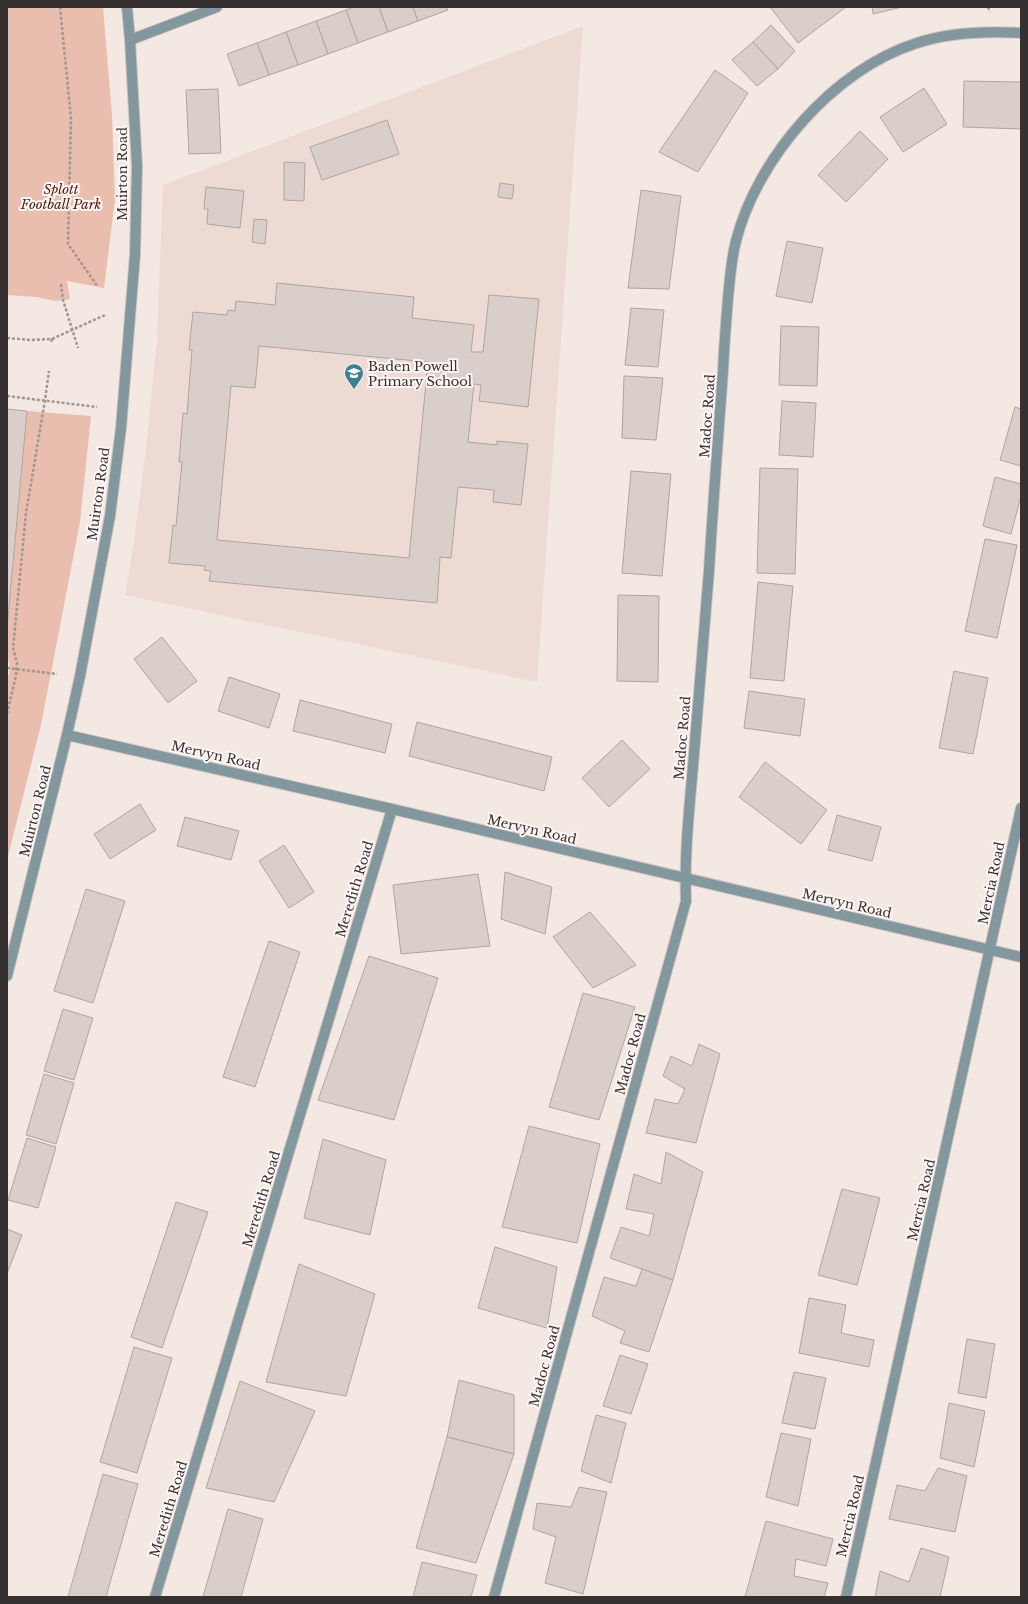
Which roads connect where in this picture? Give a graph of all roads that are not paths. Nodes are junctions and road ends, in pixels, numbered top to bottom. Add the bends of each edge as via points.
1 (127, 7) edge
2 (217, 7) edge
3 (1021, 33) edge
4 (130, 40) junction
5 (67, 735) junction
6 (392, 808) junction
7 (1021, 808) edge
8 (685, 878) junction
9 (989, 950) junction
10 (1021, 958) edge
11 (7, 976) edge
12 (155, 1597) edge
13 (494, 1597) edge
14 (846, 1597) edge

1 - 4 street, Muirton Road
2 - 4 street
3 - 8 street, Madoc Road via 954,35 918,43 886,55 846,81 820,103 773,158 744,214 731,265
4 - 5 street, Muirton Road via 137,166 134,268 121,428 110,516
5 - 6 street, Mervyn Road
5 - 11 street, Muirton Road
6 - 8 street, Mervyn Road
6 - 12 street, Meredith Road
7 - 9 street, Mercia Road
8 - 9 street, Mervyn Road
8 - 13 street, Madoc Road via 686,901
9 - 10 street, Mervyn Road
9 - 14 street, Mercia Road

